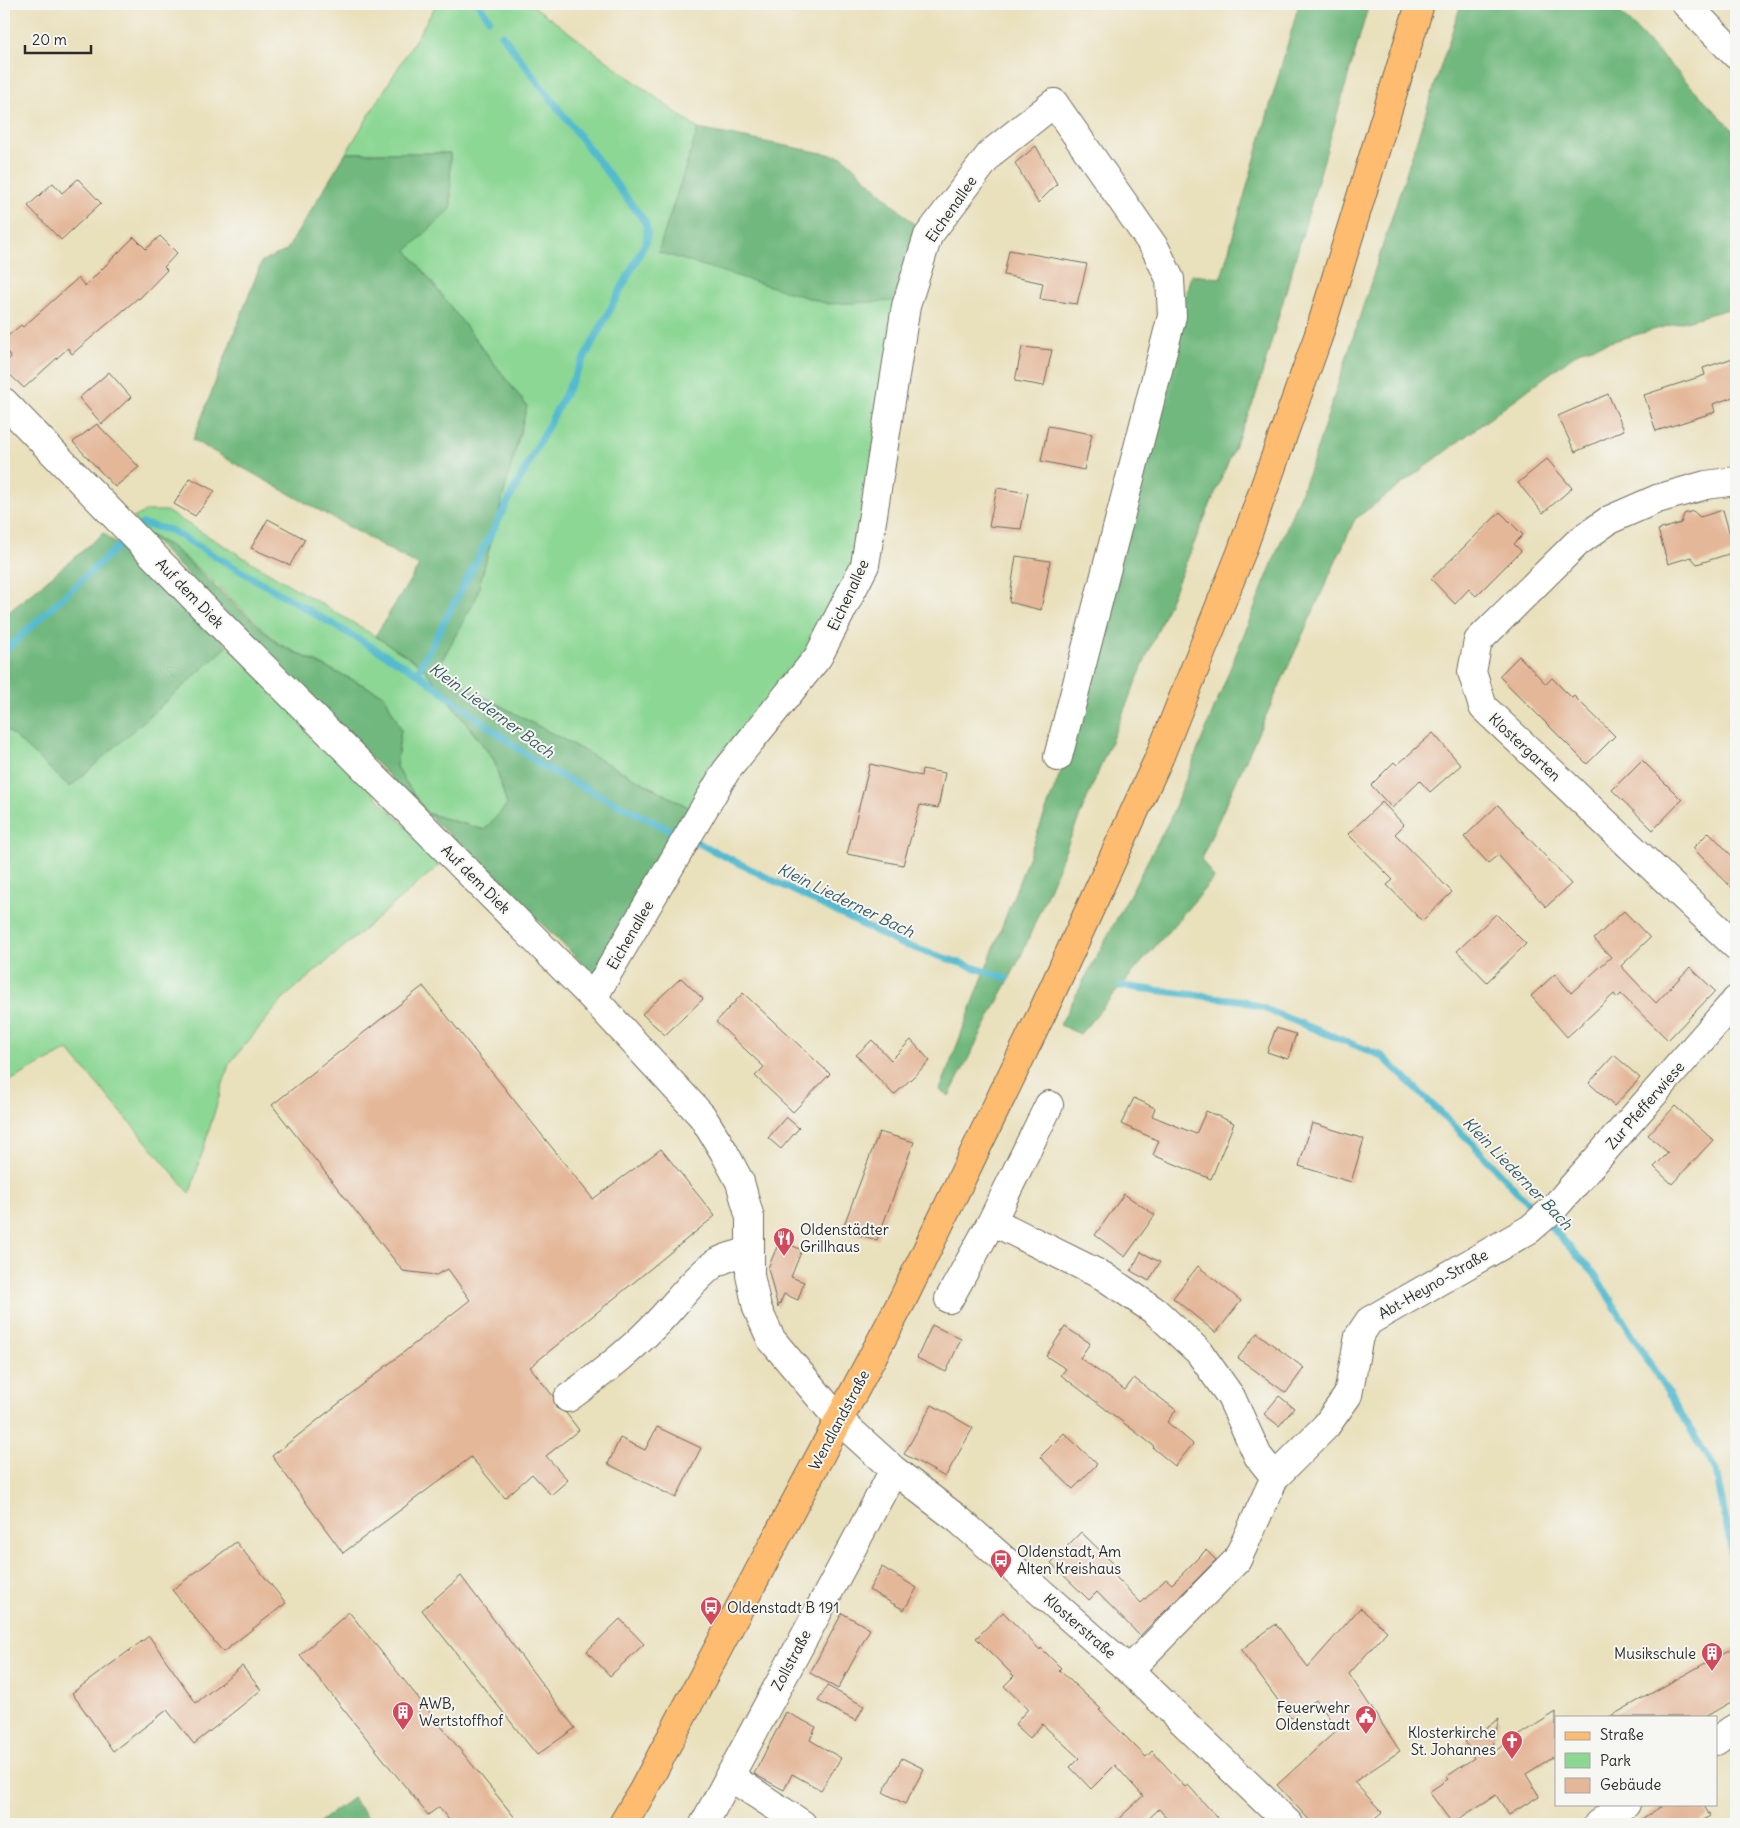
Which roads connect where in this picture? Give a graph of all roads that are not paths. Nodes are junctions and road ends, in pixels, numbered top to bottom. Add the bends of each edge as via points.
1 (1420, 4) edge
2 (1686, 4) edge
3 (1736, 55) edge
4 (4, 402) edge
5 (1736, 482) edge
6 (1058, 757) dead end
7 (1736, 946) edge
8 (593, 998) junction
9 (1736, 1000) edge
10 (1049, 1104) dead end
11 (1553, 1209) joint
12 (992, 1221) junction
13 (750, 1251) junction
14 (949, 1299) dead end
15 (568, 1398) dead end
16 (839, 1420) junction
17 (894, 1470) junction
18 (1275, 1477) junction
19 (1129, 1670) junction
20 (729, 1776) junction
21 (1623, 1806) edge
22 (623, 1824) edge
23 (704, 1824) edge
24 (802, 1824) edge
25 (1289, 1824) edge
26 (1598, 1824) edge

1 - 16 main road, Wendlandstraße via 1318,337 1241,553 1159,758 1043,1011 903,1298
2 - 3 street
4 - 8 street, Auf dem Diek
5 - 7 street, Klostergarten via 1706,485 1657,499 1609,520 1577,543 1478,641 1472,672 1483,707
6 - 8 street, Eichenallee via 1172,316 1170,279 1155,248 1054,103 991,153 928,236 906,306 865,565 818,657 726,771
8 - 13 street, Auf dem Diek via 702,1116 740,1182 750,1218
9 - 11 street, Zur Pfefferwiese
10 - 12 street
11 - 18 street, Abt-Heyno-Straße via 1530,1230 1369,1321 1359,1336 1348,1395 1326,1426
12 - 14 street
12 - 18 street via 1103,1276 1155,1311 1199,1352 1210,1367 1231,1397 1258,1456
13 - 15 street via 714,1264 625,1354
13 - 16 street, Auf dem Diek via 750,1275 757,1308 771,1339
16 - 17 street, Klosterstraße
16 - 22 main road, Wendlandstraße
17 - 19 street, Klosterstraße via 959,1520
17 - 20 street, Zollstraße
18 - 19 street via 1237,1560
19 - 25 street, Klosterstraße
20 - 23 street, Zollstraße
20 - 24 street
21 - 26 street

